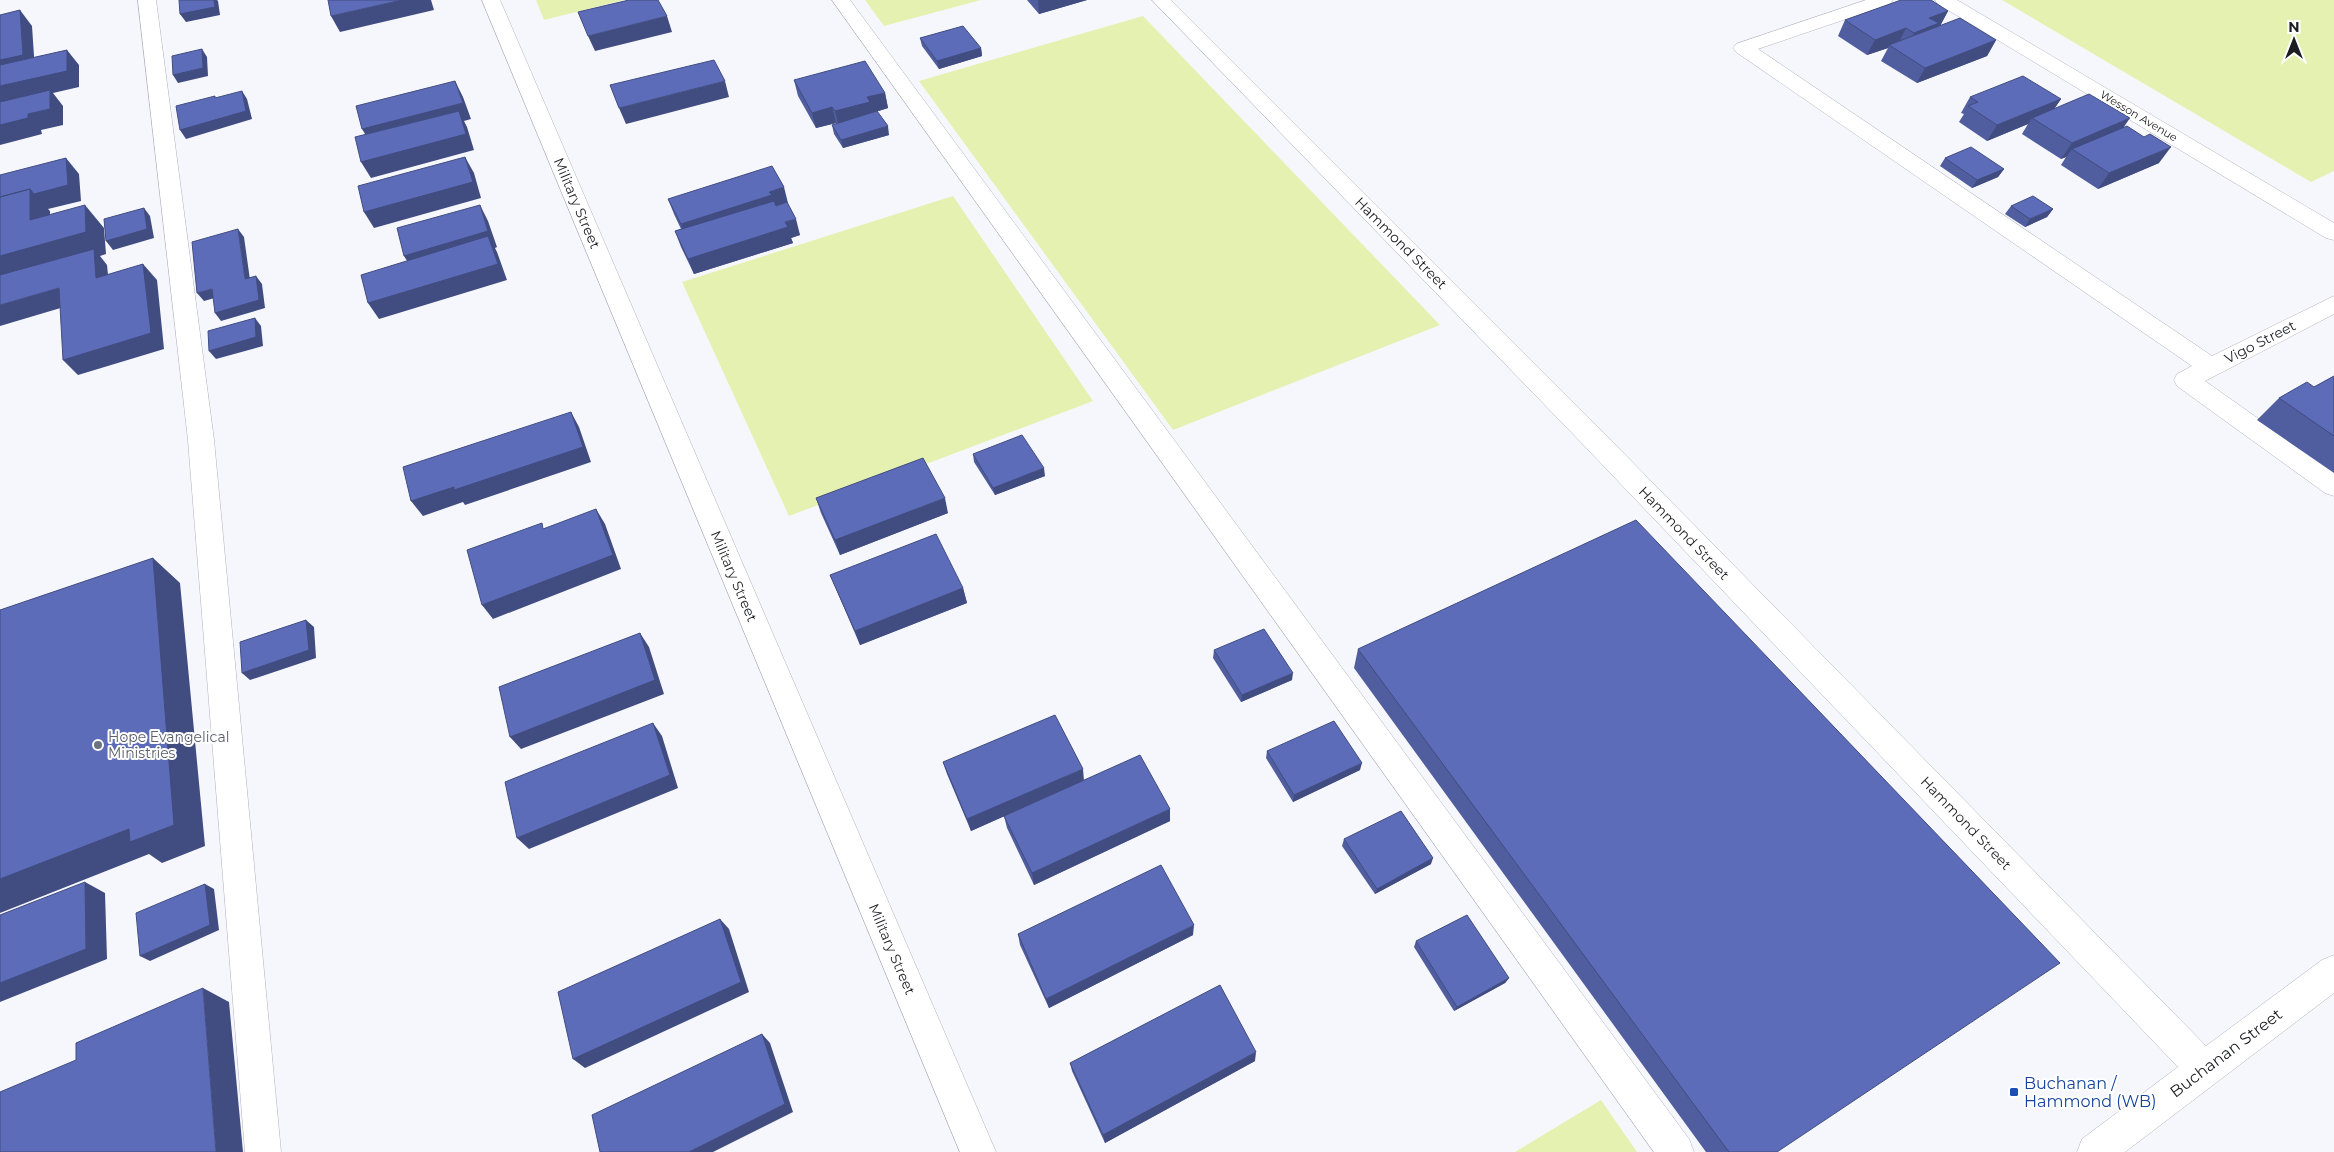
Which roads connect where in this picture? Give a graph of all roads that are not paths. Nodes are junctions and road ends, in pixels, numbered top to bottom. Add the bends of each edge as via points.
1 (147, 0) edge
2 (491, 0) edge
3 (842, 0) edge
4 (1161, 0) edge
5 (1884, 0) edge
6 (1944, 0) edge
7 (2334, 233) edge
8 (2334, 304) edge
9 (2212, 368) junction
10 (2334, 486) edge
11 (2334, 972) edge
12 (2204, 1069) junction
13 (263, 1152) edge
14 (978, 1152) edge
15 (1676, 1152) edge
16 (2095, 1152) edge

1 - 13 street via 201,440
2 - 14 street, Military Street
3 - 15 street
4 - 12 street, Hammond Street via 1581,426
5 - 9 street via 1743,48
6 - 7 street, Wesson Avenue
8 - 9 street, Vigo Street
9 - 10 street, Vigo Street via 2186,380
11 - 12 street, Buchanan Street
12 - 16 street, Buchanan Street

